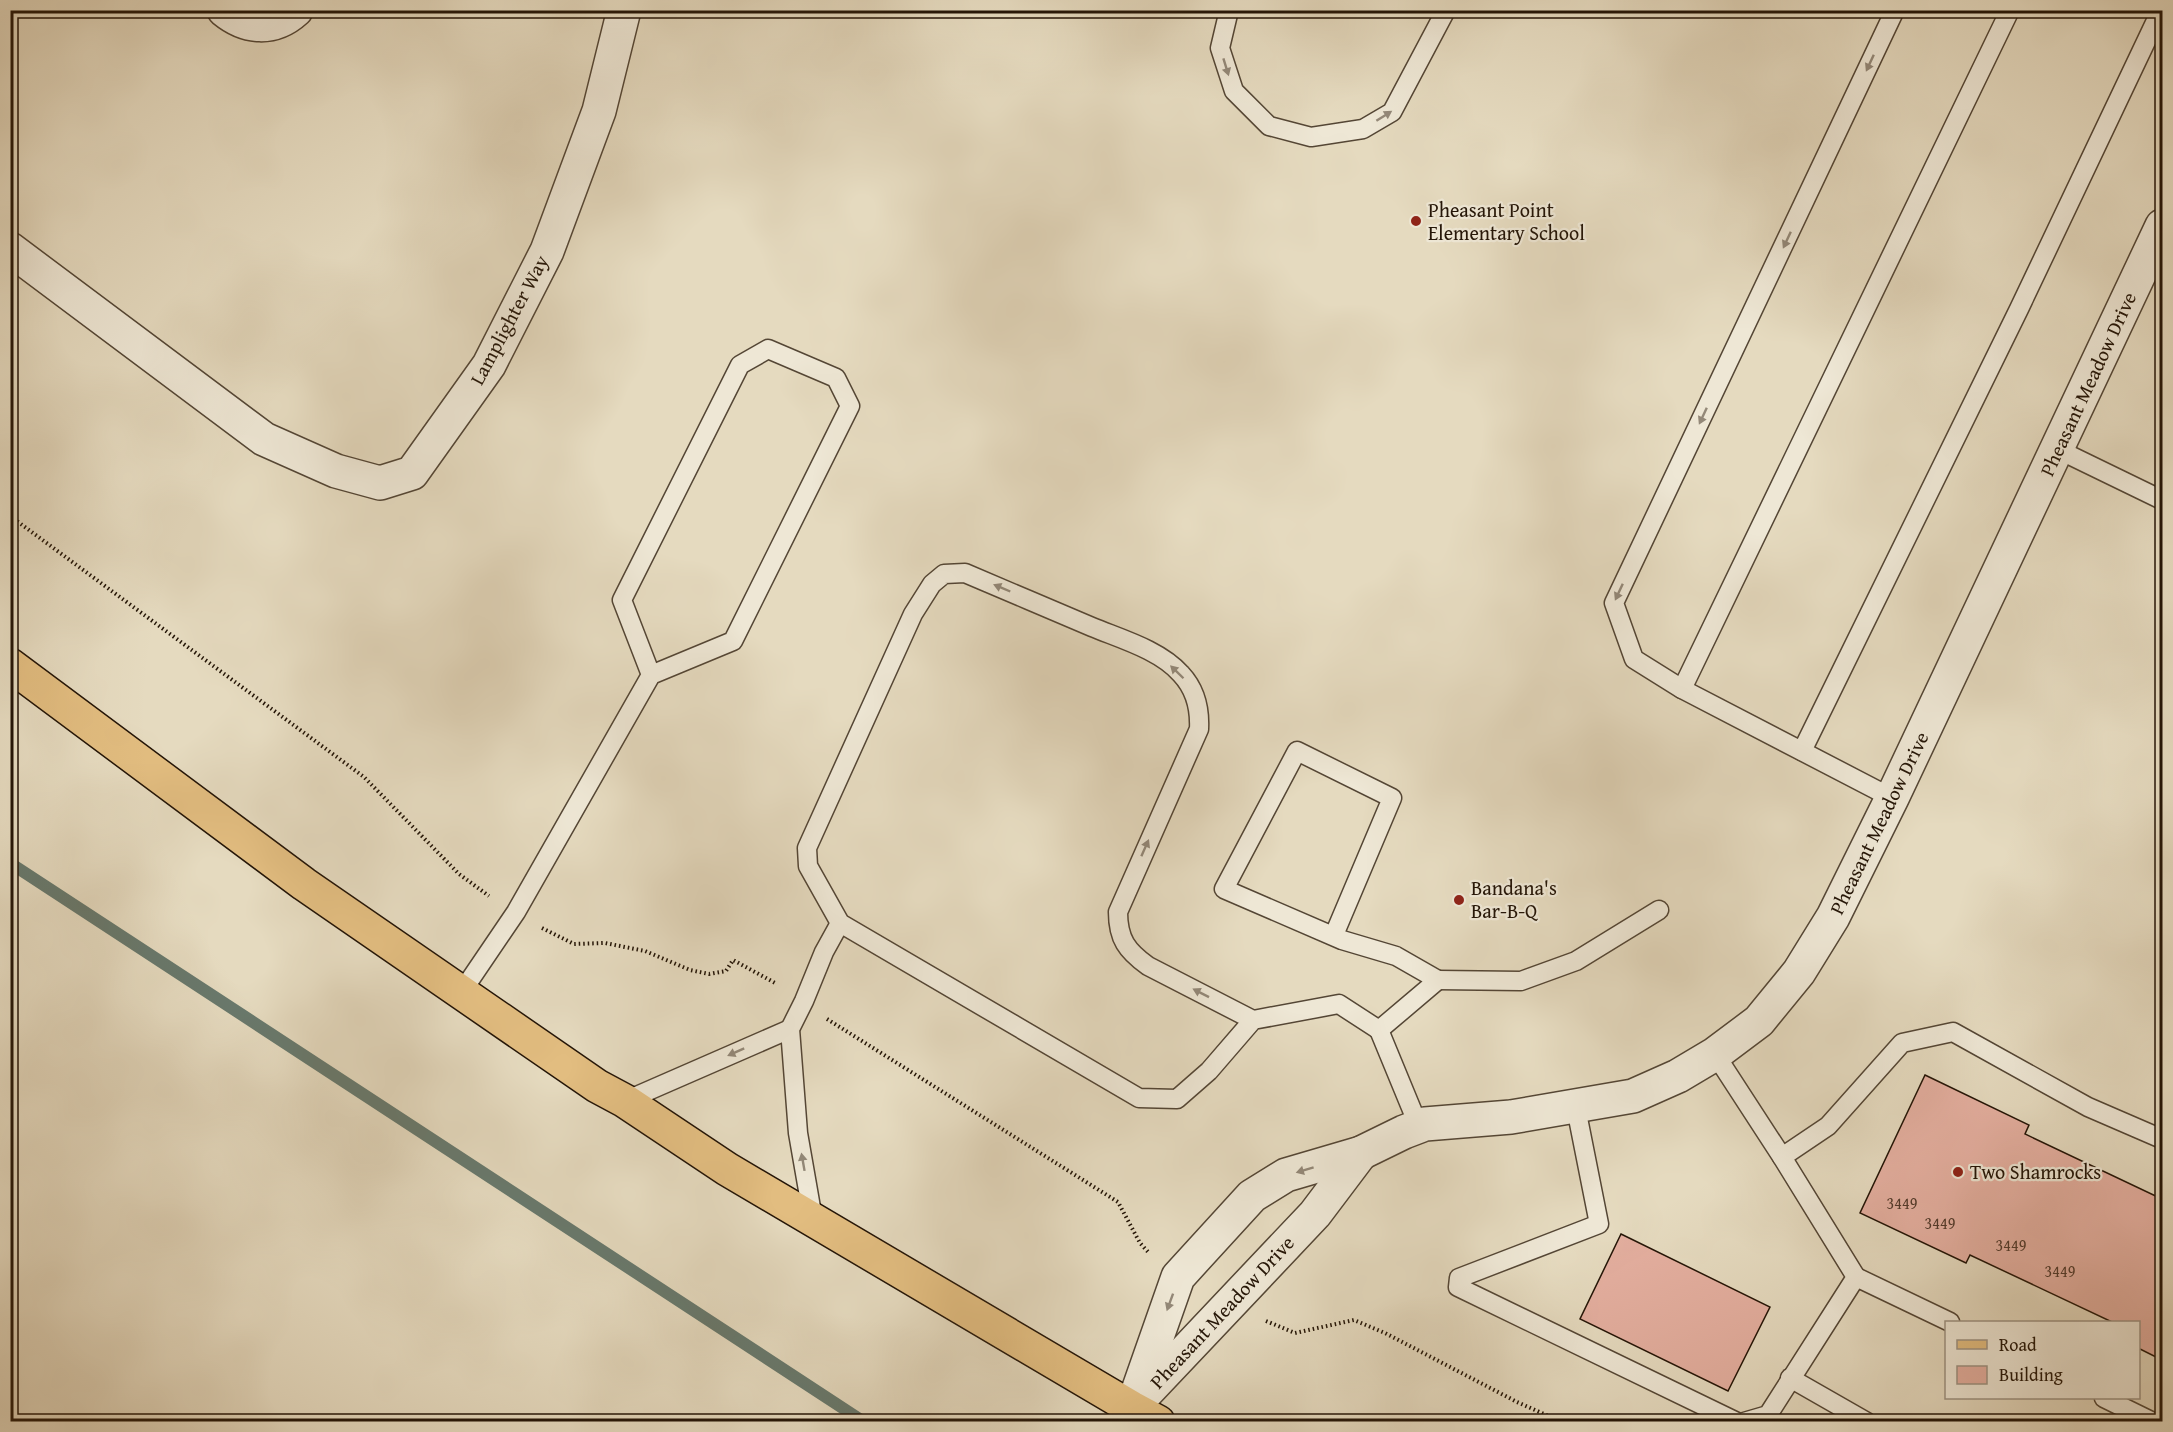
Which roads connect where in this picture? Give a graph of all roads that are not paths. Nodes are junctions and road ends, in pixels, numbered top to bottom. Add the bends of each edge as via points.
1 (224, 10) edge
2 (296, 10) edge
3 (624, 10) edge
4 (1229, 10) edge
5 (1446, 10) edge
6 (1895, 10) edge
7 (2010, 10) edge
8 (2161, 10) edge
9 (2163, 226) edge
10 (10, 249) edge
11 (2057, 449) junction
12 (2163, 500) edge
13 (10, 665) edge
14 (651, 675) junction
15 (1682, 689) junction
16 (1802, 751) junction
17 (1892, 798) junction
18 (1659, 909) dead end
19 (840, 923) junction
20 (1334, 935) junction
21 (1438, 980) junction
22 (460, 993) junction
23 (1253, 1020) junction
24 (790, 1029) junction
25 (1379, 1029) junction
26 (1715, 1054) junction
27 (625, 1101) junction
28 (1576, 1108) junction
29 (1419, 1127) junction
30 (2163, 1139) edge
31 (1361, 1153) junction
32 (1782, 1157) junction
33 (813, 1219) junction
34 (1856, 1276) junction
35 (1946, 1321) edge
36 (1790, 1378) junction
37 (2106, 1399) edge
38 (1138, 1417) edge
39 (1737, 1422) edge
40 (1744, 1422) edge
41 (1867, 1422) edge
42 (2153, 1422) edge

1 - 2 street via 255,26 273,24
3 - 10 street, Lamplighter Way via 599,111 547,250 489,365 412,473 380,483 336,471 264,439
4 -> 5 lane via 1220,48 1234,92 1269,126 1311,137 1363,129 1392,112
6 -> 15 lane via 1614,603 1634,659
7 - 15 lane
8 - 16 lane
9 - 11 street, Pheasant Meadow Drive
11 - 12 lane
11 - 17 street, Pheasant Meadow Drive
13 - 22 main road via 304,884
14 - 14 lane via 622,600 740,364 768,349 836,378 850,406 733,641
14 - 22 lane via 516,912
15 - 16 lane
16 - 17 lane
17 - 26 street, Pheasant Meadow Drive via 1833,917 1799,972 1759,1021
18 - 21 lane via 1576,962 1521,981
19 - 23 lane via 1139,1098 1177,1099 1209,1071
23 -> 19 lane via 1148,966 1135,957 1118,928 1118,912 1125,892 1200,729 1194,693 1163,658 965,573 944,574 932,584 913,614 807,848 808,866
19 - 24 lane
20 - 20 lane via 1224,889 1297,751 1392,798
20 - 21 lane via 1396,956
21 - 25 lane
22 - 27 main road
23 - 25 lane via 1339,1004
24 -> 27 lane
33 -> 24 lane via 798,1133
25 - 29 lane
26 - 28 street, Pheasant Meadow Drive via 1633,1096
26 - 32 lane
27 - 33 main road via 727,1169
28 - 29 street, Pheasant Meadow Drive
28 - 39 lane via 1599,1224 1459,1278 1458,1287
29 - 31 street, Pheasant Meadow Drive
30 - 32 lane via 2088,1107 1953,1032 1902,1043 1828,1126
31 - 38 street, Pheasant Meadow Drive via 1315,1214 1228,1305
31 -> 38 street, Pheasant Meadow Drive via 1287,1175 1252,1196 1179,1277
32 - 34 lane
33 - 38 main road
34 - 35 lane
34 - 36 lane
36 - 40 lane via 1768,1415
36 - 41 lane
37 - 42 lane

